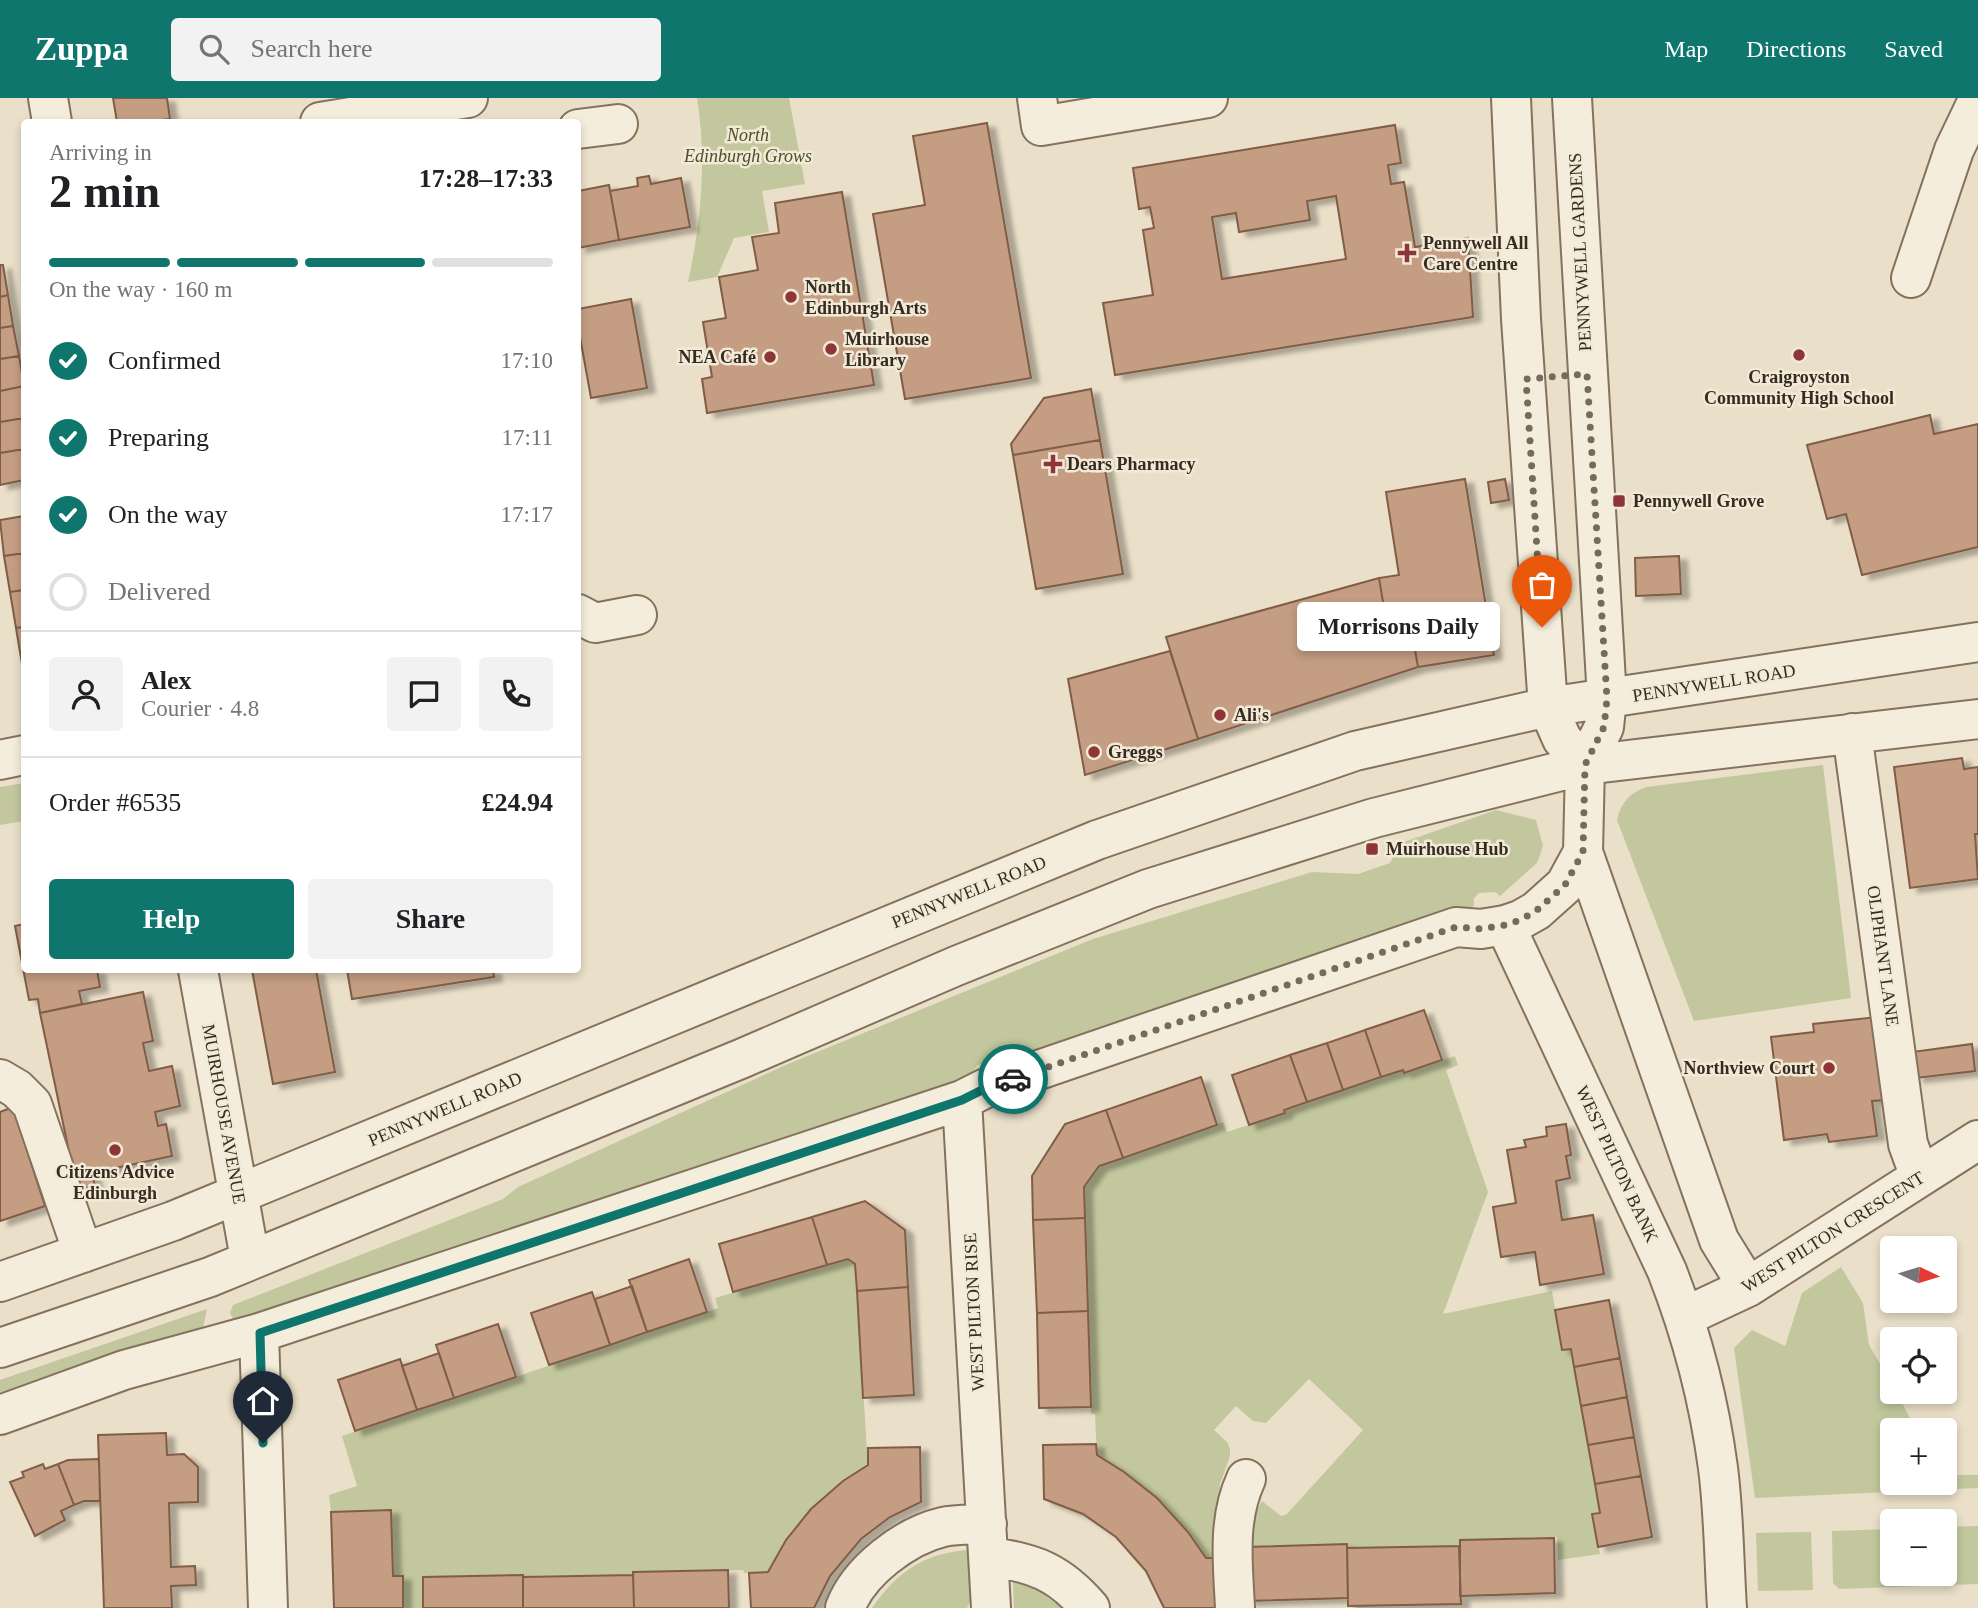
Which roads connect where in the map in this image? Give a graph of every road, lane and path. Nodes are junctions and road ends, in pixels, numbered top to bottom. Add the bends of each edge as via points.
1 (48, 98) edge
2 (469, 98) edge
3 (1037, 98) edge
4 (1208, 98) edge
5 (1511, 98) edge
6 (1572, 98) edge
7 (1978, 100) edge
8 (52, 119) edge
9 (339, 119) edge
10 (482, 119) edge
11 (618, 124) dead end
12 (581, 129) edge
13 (1911, 278) dead end
14 (1587, 374) junction
15 (1526, 379) junction
16 (581, 615) edge
17 (637, 615) dead end
18 (1978, 642) edge
19 (1607, 699) junction
20 (1548, 707) junction
21 (1978, 719) edge
22 (1852, 733) junction
23 (21, 756) edge
24 (0, 760) edge
25 (1585, 765) junction
26 (1583, 852) junction
27 (1505, 925) junction
28 (199, 973) edge
29 (0, 1079) edge
30 (962, 1100) junction
31 (1978, 1140) edge
32 (1920, 1177) junction
33 (238, 1194) junction
34 (83, 1253) junction
35 (250, 1259) junction
36 (0, 1282) edge
37 (1748, 1287) junction
38 (1685, 1317) junction
39 (260, 1333) junction
40 (0, 1348) edge
41 (0, 1415) edge
42 (1247, 1479) dead end
43 (988, 1541) junction
44 (268, 1608) edge
45 (845, 1608) edge
46 (991, 1608) edge
47 (1090, 1608) edge
48 (1235, 1608) edge
49 (1727, 1608) edge

1 - 8 street
2 - 9 street
2 - 10 street
3 - 4 street via 1041,127
5 - 15 street
6 - 14 street, PENNYWELL GARDENS
7 - 13 street via 1954,150
11 - 12 street
14 - 15 street
14 - 19 street, PENNYWELL GARDENS
15 - 20 street
16 - 17 street via 595,622
18 - 19 street, PENNYWELL ROAD
19 - 20 street, PENNYWELL ROAD
19 - 25 street, PENNYWELL GARDENS via 1604,727
20 - 25 street via 1562,739
20 - 33 street, PENNYWELL ROAD via 1355,751 1097,840
21 - 22 street
22 - 25 street
22 - 32 street, OLIPHANT LANE via 1908,1144
23 - 24 street
25 - 26 street
25 - 35 street via 1374,818 1148,889
26 - 27 street via 1551,900
26 - 37 street via 1719,1240
27 - 30 street via 1456,927
27 - 38 street, WEST PILTON BANK
28 - 33 street, MUIRHOUSE AVENUE
29 - 34 street via 32,1104
30 - 39 street
30 - 43 street, WEST PILTON RISE
31 - 32 street, WEST PILTON CRESCENT
32 - 37 street, WEST PILTON CRESCENT
33 - 34 street, PENNYWELL ROAD
33 - 35 street, MUIRHOUSE AVENUE
34 - 36 street, PENNYWELL ROAD
35 - 40 street via 210,1277
37 - 38 street, WEST PILTON CRESCENT
38 - 49 street, WEST PILTON BANK via 1718,1470
39 - 41 street via 124,1370
39 - 44 street
42 - 48 street via 1236,1508 1232,1539
43 - 45 street via 943,1527 904,1543 870,1569
43 - 46 street, WEST PILTON RISE
43 - 47 street via 1049,1572 1075,1590

